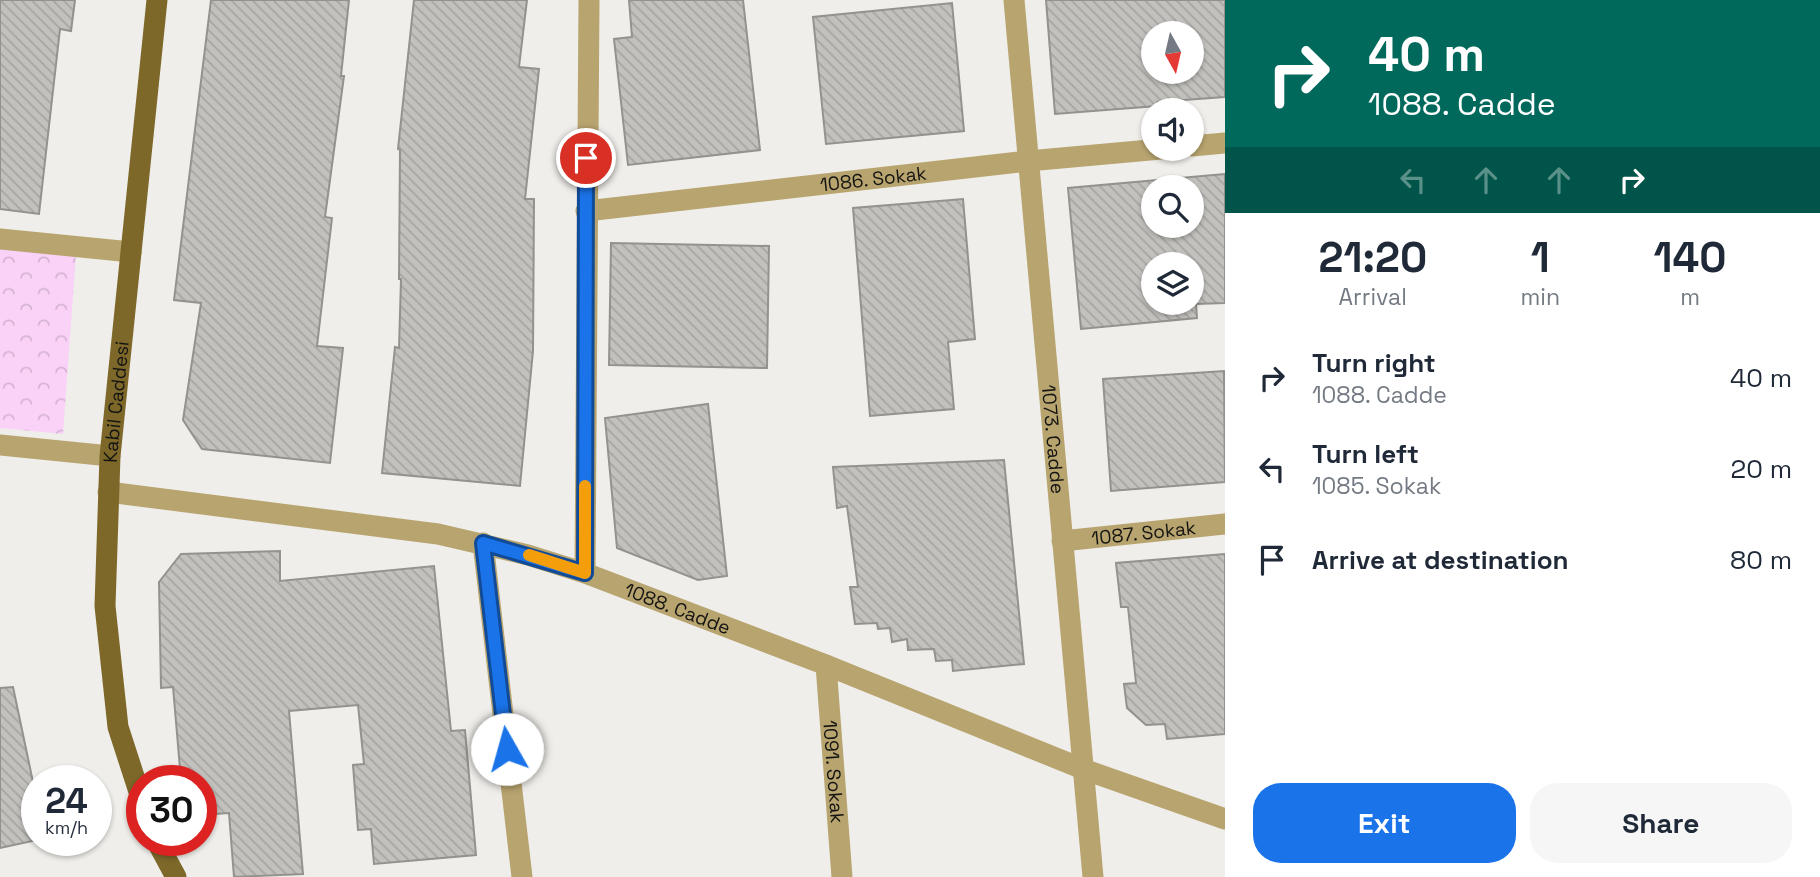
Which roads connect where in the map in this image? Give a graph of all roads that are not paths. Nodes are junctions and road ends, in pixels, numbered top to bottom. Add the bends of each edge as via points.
1 (157, 0) edge
2 (589, 0) edge
3 (1014, 0) edge
4 (1225, 143) edge
5 (1204, 145) edge
6 (1141, 151) edge
7 (1028, 161) junction
8 (586, 211) junction
9 (0, 239) edge
10 (131, 252) junction
11 (0, 445) edge
12 (110, 456) junction
13 (108, 492) junction
14 (1225, 524) edge
15 (1062, 541) junction
16 (483, 543) junction
17 (585, 573) junction
18 (826, 665) junction
19 (130, 765) edge
20 (1083, 769) junction
21 (1225, 819) edge
22 (165, 856) edge
23 (176, 877) edge
24 (522, 877) edge
25 (842, 877) edge
26 (1093, 877) edge

1 - 10 main road, Kabil Caddesi
2 - 8 street
3 - 7 street, 1073. Cadde
4 - 5 street
6 - 7 street, 1086. Sokak
7 - 8 street, 1086. Sokak
7 - 15 street, 1073. Cadde
8 - 17 street
9 - 10 street
10 - 12 main road, Kabil Caddesi
11 - 12 street
12 - 13 main road, Kabil Caddesi
13 - 16 street, 1088. Cadde
13 - 19 main road, Kabil Caddesi via 106,606 118,727
14 - 15 street, 1087. Sokak
15 - 20 street, 1073. Cadde
16 - 17 street, 1088. Cadde
16 - 24 street
17 - 18 street, 1088. Cadde
18 - 20 street, 1088. Cadde
18 - 25 street, 1091. Sokak
20 - 21 street, 1088. Cadde
20 - 26 street, 1073. Cadde
22 - 23 main road

